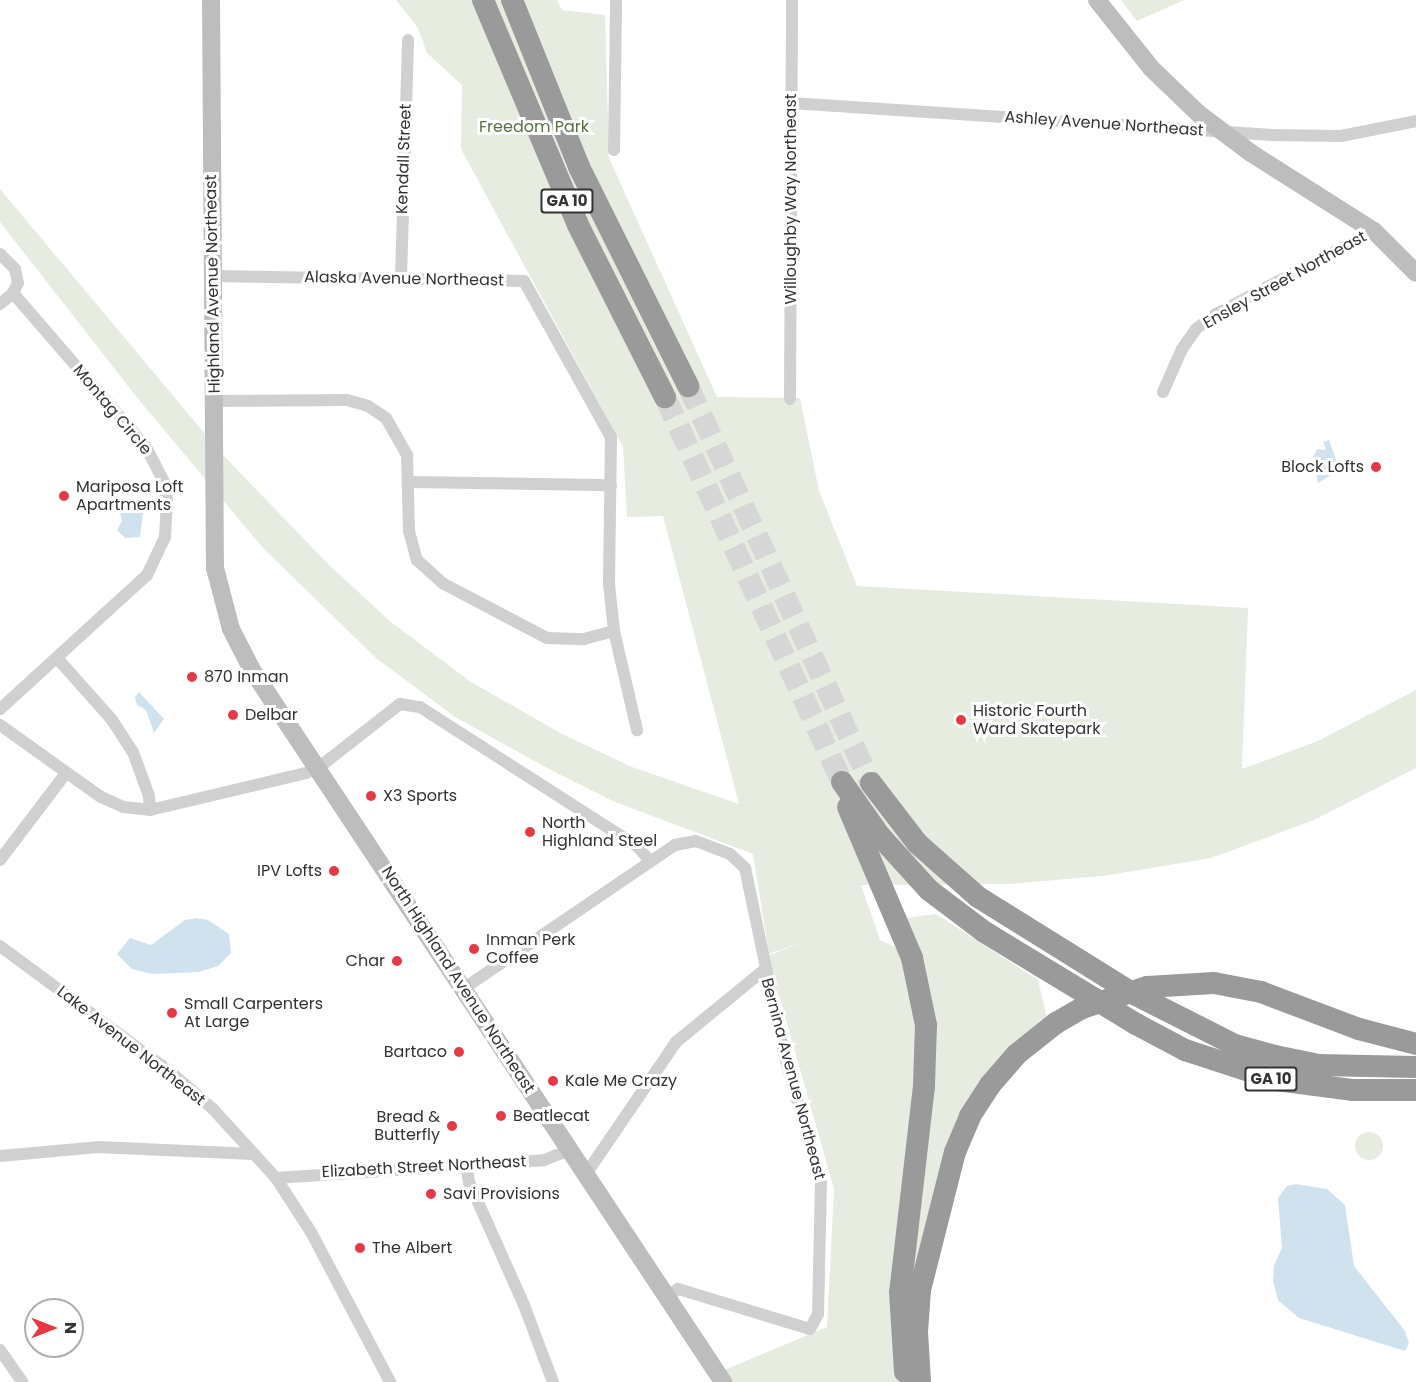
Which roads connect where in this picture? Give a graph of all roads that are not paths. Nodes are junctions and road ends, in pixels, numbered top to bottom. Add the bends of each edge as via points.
1 (211, 0) edge
2 (483, 0) edge
3 (512, 0) edge
4 (616, 0) edge
5 (792, 0) edge
6 (1097, 0) edge
7 (408, 40) dead end
8 (791, 102) junction
9 (1416, 121) edge
10 (1225, 133) junction
11 (614, 150) dead end
12 (1374, 231) junction
13 (0, 254) edge
14 (1416, 273) edge
15 (212, 276) junction
16 (401, 278) junction
17 (13, 293) junction
18 (0, 304) edge
19 (688, 386) tunnel mouth
20 (1163, 392) dead end
21 (665, 397) tunnel mouth
22 (790, 399) dead end
23 (215, 401) junction
24 (409, 482) junction
25 (610, 485) junction
26 (215, 568) joint
27 (614, 631) junction
28 (57, 658) junction
29 (0, 709) edge
30 (0, 725) edge
31 (637, 730) dead end
32 (318, 768) junction
33 (66, 773) junction
34 (871, 783) tunnel mouth
35 (150, 810) junction
36 (0, 860) edge
37 (649, 860) junction
38 (0, 946) edge
39 (764, 970) junction
40 (463, 989) junction
41 (1416, 1044) edge
42 (1416, 1067) edge
43 (1416, 1090) edge
44 (570, 1150) junction
45 (254, 1155) junction
46 (0, 1156) edge
47 (466, 1165) junction
48 (586, 1174) junction
49 (276, 1178) junction
50 (667, 1297) junction
51 (0, 1350) edge
52 (22, 1382) edge
53 (390, 1382) edge
54 (553, 1382) edge
55 (723, 1382) edge
56 (908, 1382) edge
57 (920, 1382) edge

1 - 15 main road, Highland Avenue Northeast
2 - 21 highway, GA 10 via 578,225
3 - 19 highway, GA 10 via 579,167
4 - 11 street
5 - 8 street, Willoughby Way Northeast
6 - 10 main road via 1151,68
7 - 16 street, Kendall Street
8 - 10 street, Ashley Avenue Northeast
8 - 22 street, Willoughby Way Northeast
9 - 10 street, Ashley Avenue Northeast via 1341,136
10 - 12 main road
12 - 14 main road
12 - 20 street, Ensley Street Northeast via 1203,324 1182,349
13 - 17 street via 15,269 18,284
15 - 16 street, Alaska Avenue Northeast
15 - 23 main road, Highland Avenue Northeast
16 - 25 street, Alaska Avenue Northeast via 524,281 611,437
17 - 18 street
17 - 28 street, Montag Circle via 146,447 165,484 167,500 165,537 147,575
23 - 24 street via 347,400 368,406 386,418 397,433 406,455
23 - 26 main road, Highland Avenue Northeast
24 - 25 street
24 - 27 street via 409,531 417,560 444,584 547,638 584,639
25 - 27 street via 609,584
26 - 32 main road, North Highland Avenue Northeast via 221,601 241,650
27 - 31 street
28 - 29 street, Montag Circle
28 - 35 street via 112,720 133,752
30 - 33 street
32 - 35 street
32 - 37 street via 400,704 420,707 638,847
32 - 40 main road, North Highland Avenue Northeast
33 - 35 street via 109,801
33 - 36 street
34 - 42 highway, GA 10 via 917,843 951,876 1000,913 1172,1014 1235,1045 1275,1056 1319,1065
37 - 39 street, Bernina Avenue Northeast via 675,845 696,842 730,854 748,875
37 - 40 street, Bernina Avenue Northeast
38 - 45 street, Lake Avenue Northeast via 173,1074 213,1109
39 - 48 street via 676,1042
39 - 50 street, Bernina Avenue Northeast via 821,1182 818,1314 810,1329 687,1291 678,1289
40 - 44 main road, North Highland Avenue Northeast
41 - 57 highway via 1359,1029 1261,992 1214,983 1147,987 1082,1008 1056,1023 1017,1054 990,1085 955,1152 920,1290
43 - 56 highway, GA 10 via 1353,1090 1277,1080 1185,1050 1136,1024 962,916 911,872 842,782 850,814 919,979 926,1037 900,1292 899,1322
44 - 47 street, Elizabeth Street Northeast via 544,1160
44 - 48 main road, North Highland Avenue Northeast
45 - 46 street via 98,1146
45 - 49 street, Lake Avenue Northeast
47 - 49 street, Elizabeth Street Northeast
47 - 54 street via 469,1182 524,1305
48 - 50 main road, North Highland Avenue Northeast
49 - 53 street, Lake Avenue Northeast via 306,1223
50 - 55 main road, North Highland Avenue Northeast
51 - 52 street

